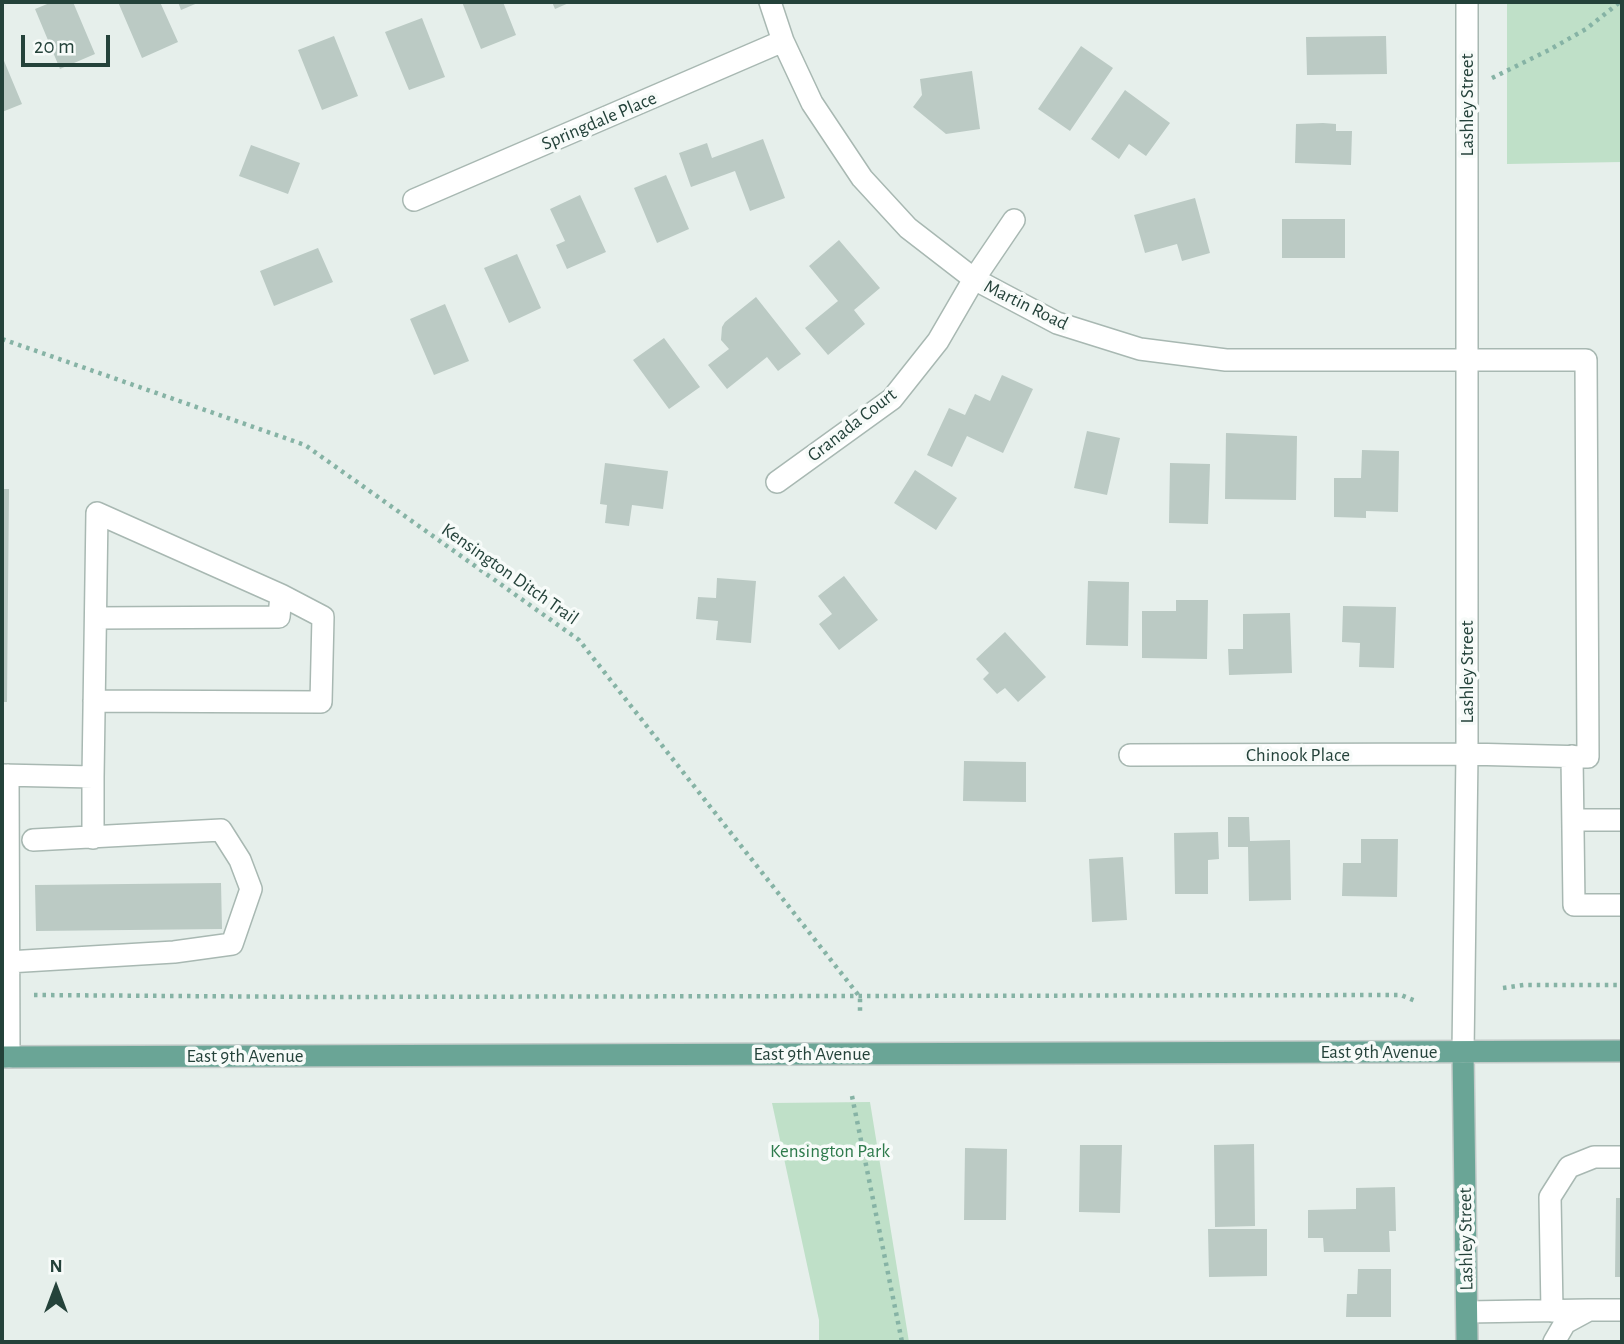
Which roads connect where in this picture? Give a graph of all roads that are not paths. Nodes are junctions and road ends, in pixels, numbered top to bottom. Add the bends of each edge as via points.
1 (769, 2) edge
2 (1466, 2) edge
3 (783, 41) junction
4 (415, 200) dead end
5 (1014, 220) dead end
6 (974, 279) junction
7 (1468, 359) junction
8 (776, 482) dead end
9 (281, 595) junction
10 (96, 618) junction
11 (94, 701) junction
12 (1467, 754) junction
13 (1129, 755) dead end
14 (1572, 756) junction
15 (5, 775) edge
16 (93, 777) junction
17 (1574, 820) junction
18 (1622, 820) edge
19 (93, 838) junction
20 (33, 840) dead end
21 (5, 863) edge
22 (1622, 905) edge
23 (5, 923) edge
24 (8, 962) junction
25 (1622, 1051) edge
26 (1463, 1052) junction
27 (5, 1057) edge
28 (1622, 1157) edge
29 (1589, 1310) junction
30 (1622, 1310) edge
31 (1552, 1311) junction
32 (1467, 1312) junction
33 (1467, 1342) edge
34 (1554, 1342) edge

1 - 3 street, Martin Road
2 - 7 street, Lashley Street
3 - 4 street, Springdale Place
3 - 6 street, Martin Road via 812,103 862,178 908,228
5 - 6 street, Granada Court
6 - 7 street, Martin Road via 1057,323 1140,349 1226,360
6 - 8 street, Granada Court via 938,341 892,399
7 - 12 street, Lashley Street
7 - 14 street, Martin Road via 1587,360 1588,757
9 - 10 street via 279,617
9 - 10 street via 97,513
9 - 11 street via 323,617 321,702
10 - 11 street
11 - 16 street
12 - 13 street, Chinook Place
12 - 14 street, Chinook Place
12 - 26 street, Lashley Street
14 - 17 street
15 - 16 street
15 - 21 street
16 - 19 street
17 - 18 street
17 - 22 street via 1574,905
19 - 20 street
19 - 24 street via 221,830 251,889 232,944
21 - 23 street
23 - 24 street
24 - 27 street
25 - 26 main road, East 9th Avenue
26 - 27 main road, East 9th Avenue
26 - 32 main road, Lashley Street
28 - 31 street via 1594,1157 1569,1167 1550,1197
29 - 30 street
29 - 31 street
29 - 34 street via 1565,1323
31 - 32 street
32 - 33 main road, Lashley Street

